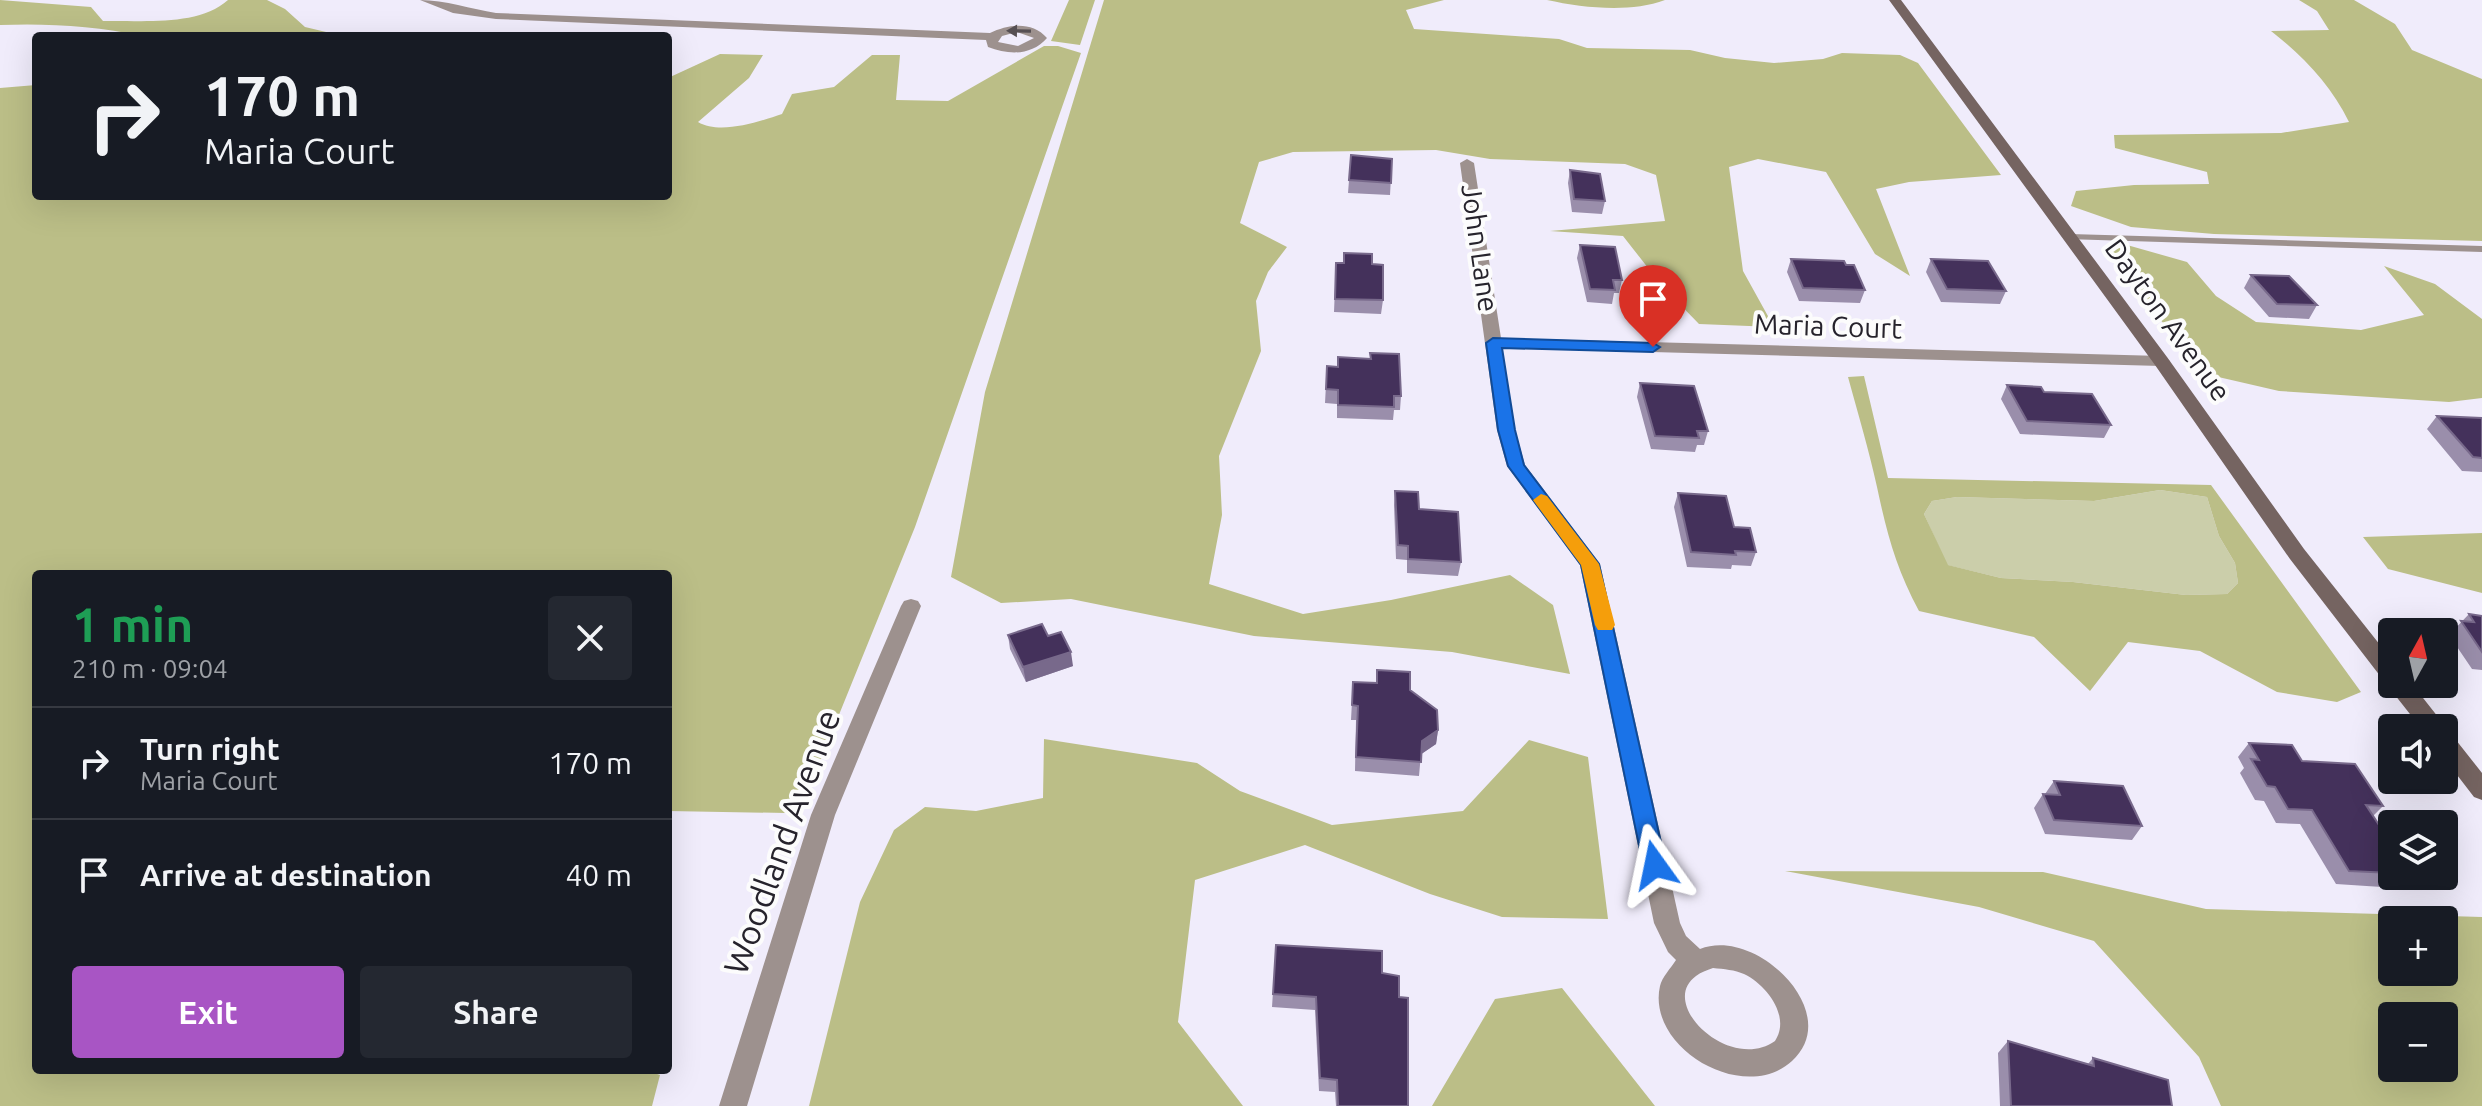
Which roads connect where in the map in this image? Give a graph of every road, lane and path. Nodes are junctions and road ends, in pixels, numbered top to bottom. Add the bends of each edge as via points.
1 (426, 0) edge
2 (1895, 0) edge
3 (992, 37) dead end
4 (1467, 163) dead end
5 (2070, 237) junction
6 (2482, 249) edge
7 (1493, 343) junction
8 (2161, 361) junction
9 (911, 606) dead end
10 (2378, 657) edge
11 (2410, 698) edge
12 (2423, 714) edge
13 (2458, 759) edge
14 (2482, 790) edge
15 (1695, 961) junction
16 (733, 1106) edge

1 - 3 street via 496,16
2 - 5 street, Dayton Avenue
4 - 7 street, John Lane
5 - 6 lane
5 - 8 street, Dayton Avenue
7 - 8 street, Maria Court
7 - 15 street, John Lane via 1516,466 1590,564 1667,923 1677,944
8 - 10 street, Dayton Avenue via 2297,554
9 - 16 street, Woodland Avenue via 823,815
11 - 12 street
13 - 14 street
15 - 15 street via 1682,970 1672,1000 1687,1035 1703,1050 1743,1065 1779,1056 1790,1043 1792,1009 1769,975 1732,958

